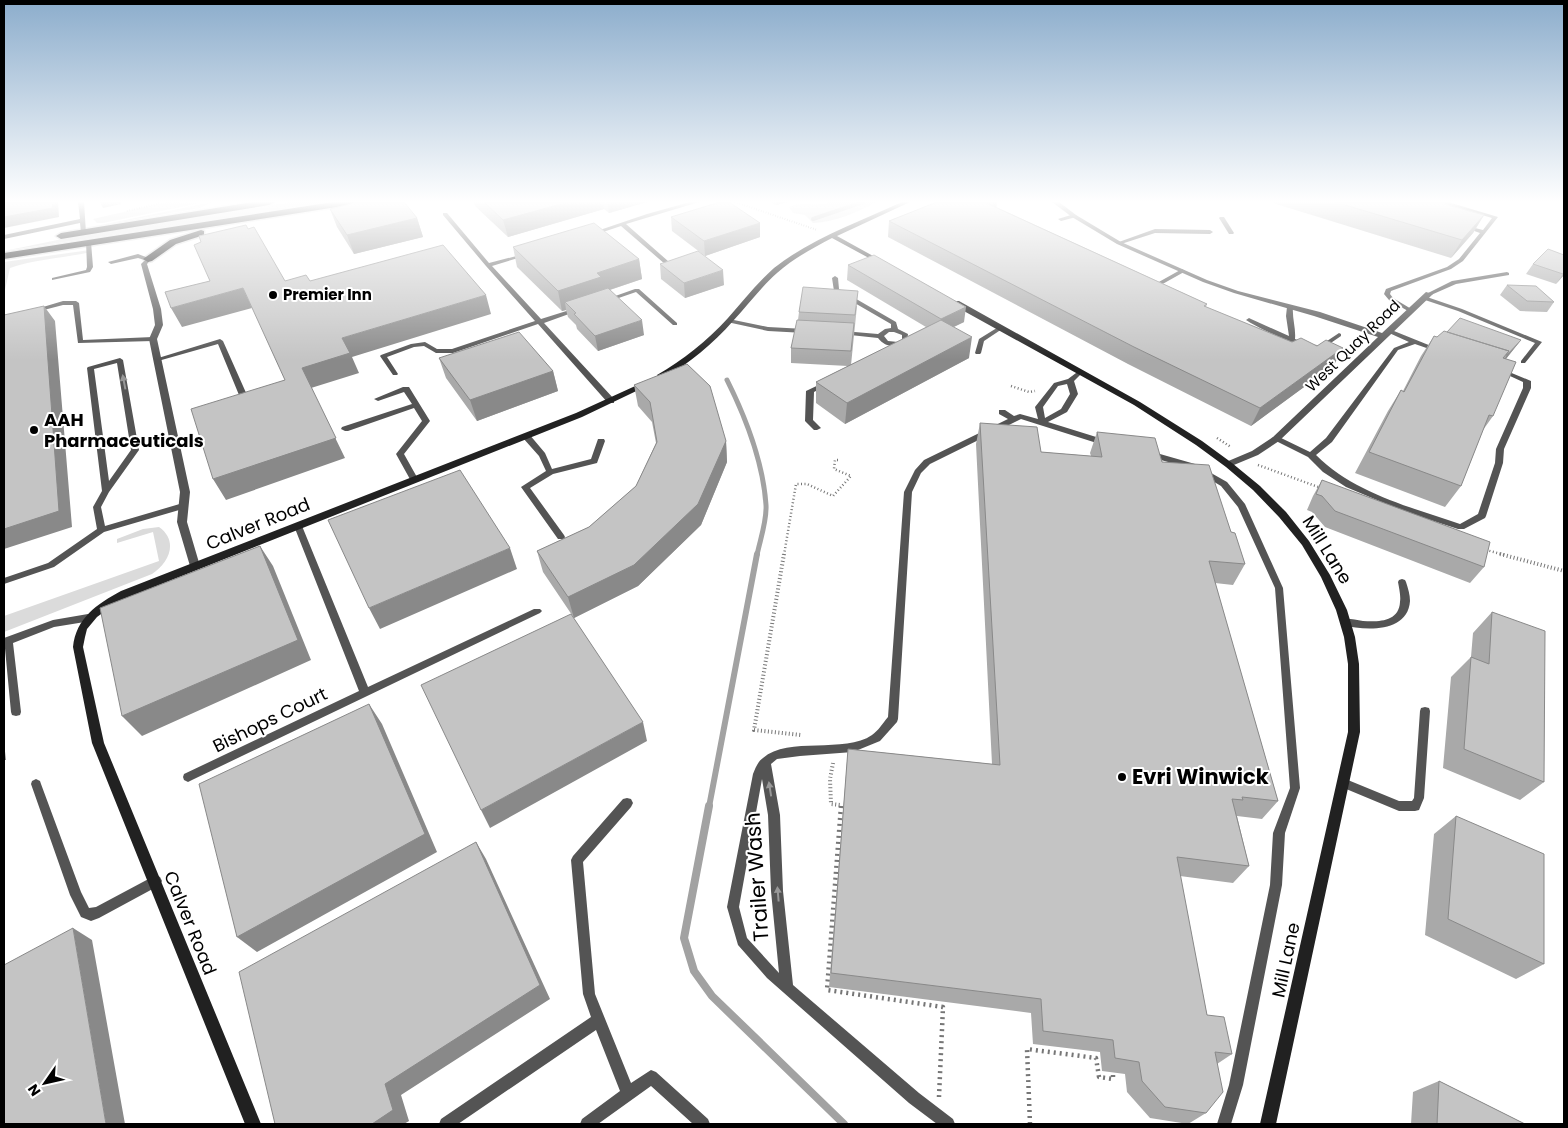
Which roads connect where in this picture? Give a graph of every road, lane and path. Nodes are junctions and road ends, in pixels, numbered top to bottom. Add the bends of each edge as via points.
1 (89, 255) edge
2 (154, 255) edge
3 (479, 255) edge
4 (524, 255) edge
5 (657, 255) edge
6 (798, 255) edge
7 (867, 255) edge
8 (1145, 255) edge
9 (1465, 255) edge
10 (148, 259) junction
11 (110, 262) dead end
12 (488, 265) junction
13 (890, 267) edge
14 (675, 270) edge
15 (1182, 271) junction
16 (1507, 274) dead end
17 (1140, 277) edge
18 (835, 278) dead end
19 (54, 279) dead end
20 (1427, 296) junction
21 (950, 300) edge
22 (602, 302) edge
23 (584, 307) edge
24 (1290, 307) junction
25 (1410, 310) junction
26 (29, 311) edge
27 (1249, 320) dead end
28 (540, 322) junction
29 (729, 322) junction
30 (675, 324) dead end
31 (1000, 328) junction
32 (895, 330) junction
33 (815, 332) edge
34 (833, 333) edge
35 (1387, 334) junction
36 (1339, 335) dead end
37 (880, 336) junction
38 (153, 339) junction
39 (1292, 340) junction
40 (1415, 342) junction
41 (978, 353) dead end
42 (1450, 354) edge
43 (158, 359) junction
44 (1523, 362) dead end
45 (1494, 368) edge
46 (1080, 372) junction
47 (395, 374) dead end
48 (835, 379) edge
49 (1070, 381) junction
50 (1011, 386) dead end
51 (1035, 390) dead end
52 (243, 395) edge
53 (378, 399) dead end
54 (611, 401) junction
55 (416, 405) junction
56 (1002, 412) dead end
57 (1014, 419) junction
58 (1042, 423) junction
59 (817, 428) dead end
60 (345, 429) dead end
61 (526, 436) junction
62 (1276, 439) junction
63 (601, 441) dead end
64 (1120, 447) edge
65 (1137, 451) edge
66 (1311, 455) junction
67 (840, 460) dead end
68 (1229, 464) junction
69 (550, 472) junction
70 (414, 479) junction
71 (106, 491) junction
72 (183, 506) junction
73 (298, 526) junction
74 (101, 530) junction
75 (560, 537) dead end
76 (1536, 564) dead end
77 (195, 566) junction
78 (1564, 571) edge
79 (4, 581) edge
80 (1402, 582) dead end
81 (537, 611) dead end
82 (88, 618) junction
83 (1346, 622) junction
84 (6, 642) edge
85 (365, 693) junction
86 (1425, 711) dead end
87 (16, 712) dead end
88 (809, 736) dead end
89 (765, 762) junction
90 (833, 762) dead end
91 (188, 777) dead end
92 (1343, 783) junction
93 (36, 784) dead end
94 (626, 803) dead end
95 (156, 881) junction
96 (787, 988) junction
97 (599, 1020) junction
98 (1113, 1072) edge
99 (628, 1093) junction
100 (938, 1116) junction
101 (253, 1124) edge
102 (446, 1124) edge
103 (587, 1124) edge
104 (704, 1124) edge
105 (948, 1124) edge
106 (1030, 1124) edge
107 (1224, 1124) edge
108 (1268, 1124) edge

1 - 19 lane via 88,271
2 - 10 highway
3 - 12 lane
4 - 12 lane
5 - 14 lane
6 - 29 street, Calver Road via 774,272
7 - 13 street
8 - 15 street
9 - 25 lane via 1449,268 1388,290 1391,299
10 - 11 lane via 138,256
10 - 38 street via 144,264 159,325
12 - 28 lane
15 - 17 lane via 1157,285
15 - 24 street via 1221,287
16 - 20 lane, West Quay Road via 1454,282
18 - 32 lane via 836,290 894,323
20 - 25 street, West Quay Road
20 - 44 lane via 1539,342
21 - 31 street, Mill Lane
22 - 30 lane via 637,290
23 - 28 lane
24 - 35 street
24 - 39 lane
25 - 35 street, West Quay Road
26 - 38 lane via 76,303 80,342
27 - 39 lane
28 - 47 lane via 454,351 436,351 425,344 383,356
28 - 54 lane
29 - 33 lane
29 - 54 street, Calver Road via 673,370
31 - 41 lane via 984,337
31 - 46 street, Mill Lane
32 - 37 lane via 885,331
32 - 37 lane via 905,334 906,338 893,348
34 - 37 lane
35 - 40 lane
35 - 62 street, West Quay Road
36 - 39 lane via 1316,350
38 - 43 street
40 - 42 lane
40 - 66 lane via 1396,349 1329,440
43 - 52 lane via 220,341
43 - 72 street via 185,492
45 - 66 lane via 1527,381 1526,388 1500,449 1499,463 1482,516 1461,527 1406,510 1349,485
46 - 49 lane
46 - 68 street, Mill Lane via 1160,417
48 - 59 lane via 810,391 809,421
49 - 58 lane via 1074,394 1064,410
49 - 58 lane via 1056,384 1039,407
50 - 51 path via 1028,392
53 - 55 lane via 406,389
54 - 61 street, Calver Road
55 - 60 lane
55 - 70 lane via 426,421 400,454
56 - 57 lane
57 - 58 lane via 1020,416
57 - 89 lane via 927,462 908,492 893,719 876,738 853,748 792,752 775,755
58 - 64 lane
61 - 69 lane via 542,455
61 - 70 street, Calver Road
62 - 66 lane
62 - 68 street, West Quay Road
63 - 69 lane via 594,461
65 - 107 lane via 1197,468 1224,484 1242,506 1279,588 1295,788 1280,833 1276,885 1236,1085
67 - 88 path via 835,460 834,469 851,476 833,496 807,484 796,484 754,730
68 - 83 street, Mill Lane via 1264,493 1294,526 1318,562
69 - 75 lane via 525,487
70 - 73 street, Calver Road
71 -> 71 lane via 135,450 120,360 90,368
71 - 74 lane via 97,507
72 - 74 lane
72 - 77 street via 182,522
73 - 77 street, Calver Road
73 - 85 lane
74 - 79 lane via 51,565
76 - 78 path
77 - 82 street, Calver Road via 125,594
80 - 83 lane via 1405,602 1395,621 1380,626
81 - 85 lane, Bishops Court
82 - 84 lane via 53,624
82 - 95 street, Calver Road via 78,638 78,647 98,743
83 - 92 street, Mill Lane via 1353,656 1355,696 1354,732
84 - 87 lane
85 - 91 lane, Bishops Court
86 - 92 lane via 1415,806 1399,806
96 -> 89 lane, Trailer Wash via 777,891 774,815
89 - 96 lane via 758,774 733,907 742,941
90 - 100 path via 831,804 841,805 827,990 943,1007
92 - 108 street, Mill Lane
93 - 95 lane via 85,912 91,915 99,912
94 - 97 lane via 577,860 589,994
95 - 101 street, Calver Road
96 - 100 lane
97 - 99 lane
97 - 102 lane
98 - 106 path via 1114,1079 1099,1077 1096,1058 1028,1049
99 - 103 lane
99 - 104 lane via 651,1077
100 - 105 lane

